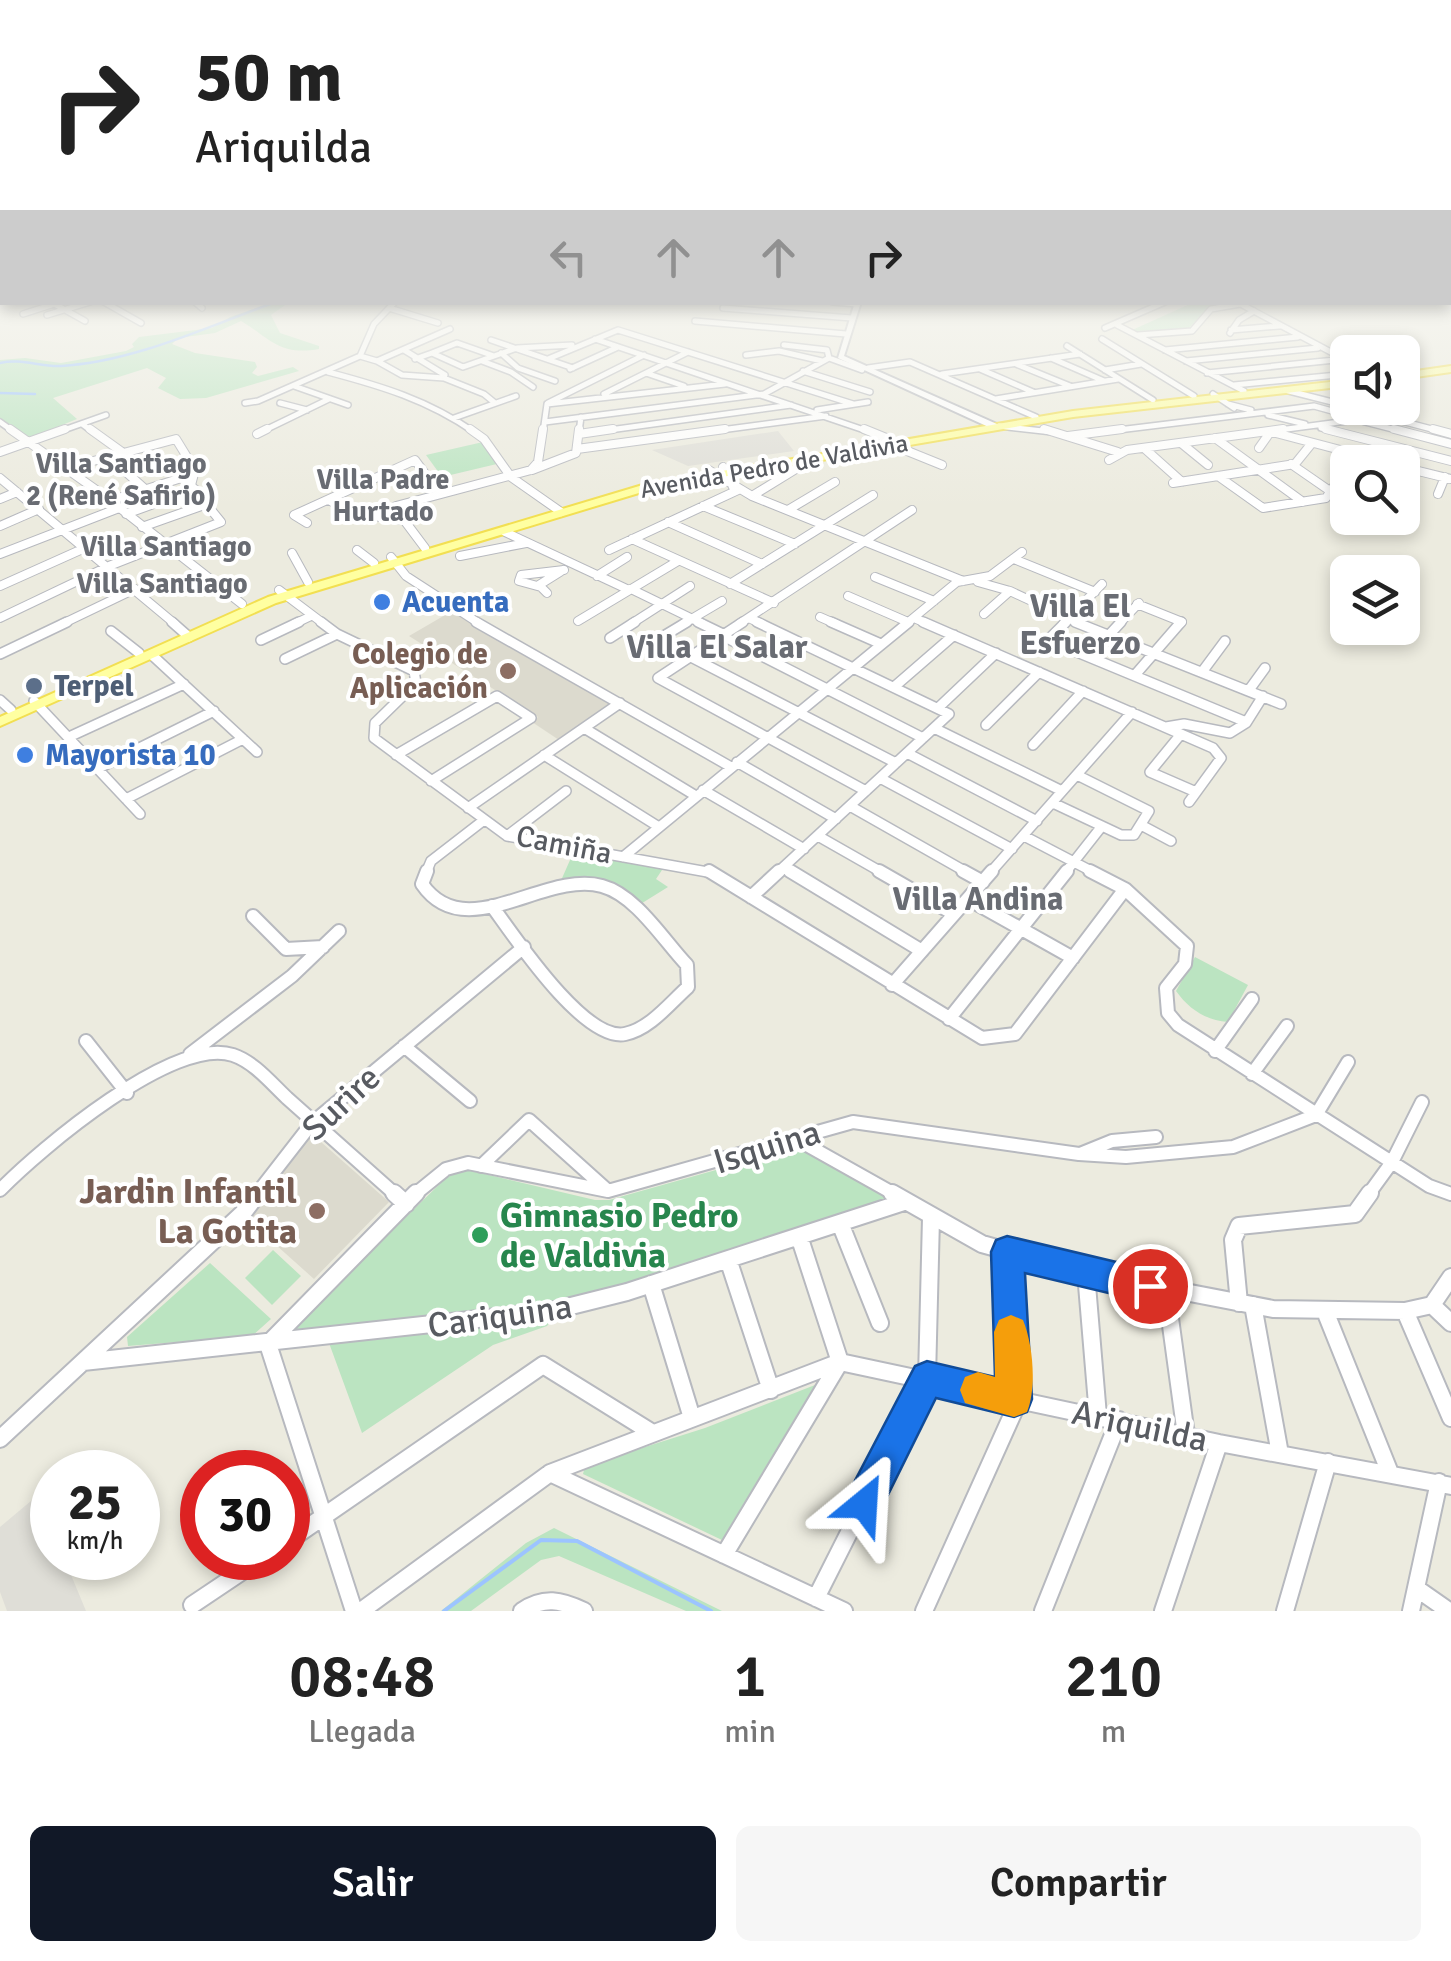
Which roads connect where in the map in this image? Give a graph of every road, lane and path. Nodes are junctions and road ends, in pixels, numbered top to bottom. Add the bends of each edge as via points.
1 (358, 357) edge
2 (364, 357) edge
3 (386, 357) edge
4 (421, 357) edge
5 (439, 357) edge
6 (491, 357) edge
7 (501, 357) edge
8 (543, 357) edge
9 (552, 357) edge
10 (595, 357) edge
11 (641, 357) edge
12 (652, 357) edge
13 (678, 357) edge
14 (707, 357) edge
15 (816, 357) edge
16 (843, 357) edge
17 (1057, 357) edge
18 (1085, 357) edge
19 (1131, 357) edge
20 (1178, 357) edge
21 (1225, 357) edge
22 (1051, 358) junction
23 (415, 359) joint
24 (548, 359) junction
25 (826, 359) junction
26 (481, 360) junction
27 (1330, 360) edge
28 (377, 361) junction
29 (1186, 361) junction
30 (668, 362) junction
31 (1014, 364) junction
32 (1142, 364) junction
33 (868, 368) junction
34 (1451, 368) edge
35 (978, 369) junction
36 (1105, 370) junction
37 (802, 371) junction
38 (328, 372) junction
39 (1207, 372) junction
40 (1420, 372) edge
41 (646, 373) junction
42 (939, 375) junction
43 (444, 378) junction
44 (786, 379) junction
45 (1118, 379) junction
46 (555, 380) dead end
47 (1330, 380) edge
48 (1105, 381) junction
49 (1330, 381) edge
50 (834, 382) junction
51 (731, 383) junction
52 (294, 386) junction
53 (533, 387) dead end
54 (1070, 387) junction
55 (690, 388) junction
56 (1236, 389) junction
57 (1284, 390) junction
58 (870, 392) dead end
59 (1034, 392) junction
60 (764, 394) junction
61 (1215, 395) junction
62 (516, 396) dead end
63 (1194, 396) junction
64 (596, 398) junction
65 (329, 399) junction
66 (994, 399) junction
67 (1153, 400) junction
68 (244, 402) dead end
69 (868, 402) dead end
70 (1330, 402) edge
71 (495, 403) junction
72 (280, 404) dead end
73 (348, 404) dead end
74 (547, 404) junction
75 (797, 404) junction
76 (853, 404) junction
77 (1228, 404) junction
78 (658, 407) junction
79 (771, 408) junction
80 (308, 410) junction
81 (816, 410) junction
82 (1330, 411) edge
83 (1259, 412) junction
84 (1243, 414) junction
85 (106, 415) dead end
86 (826, 416) junction
87 (580, 417) junction
88 (454, 418) junction
89 (0, 422) edge
90 (545, 422) junction
91 (666, 422) junction
92 (782, 422) junction
93 (1040, 422) junction
94 (1330, 423) edge
95 (82, 424) junction
96 (1170, 424) junction
97 (1380, 425) edge
98 (1417, 425) edge
99 (996, 426) junction
100 (1312, 426) junction
101 (1271, 431) junction
102 (257, 434) dead end
103 (578, 434) junction
104 (1451, 434) edge
105 (1068, 436) junction
106 (1215, 438) junction
107 (1365, 439) junction
108 (676, 440) junction
109 (891, 442) junction
110 (1191, 442) junction
111 (29, 443) junction
112 (1181, 443) junction
113 (1312, 443) junction
114 (1451, 444) edge
115 (1361, 445) edge
116 (1144, 448) junction
117 (1259, 448) dead end
118 (576, 449) junction
119 (1330, 451) edge
120 (0, 452) edge
121 (122, 452) junction
122 (1118, 452) junction
123 (108, 456) junction
124 (1109, 460) dead end
125 (1451, 461) edge
126 (1291, 464) junction
127 (942, 465) dead end
128 (1208, 465) dead end
129 (799, 467) dead end
130 (67, 468) junction
131 (726, 469) junction
132 (531, 470) junction
133 (1257, 470) junction
134 (1420, 471) edge
135 (708, 472) junction
136 (194, 474) junction
137 (1218, 476) junction
138 (510, 477) junction
139 (0, 478) edge
140 (1448, 478) edge
141 (835, 482) dead end
142 (144, 488) junction
143 (736, 488) junction
144 (196, 489) junction
145 (1330, 491) joint
146 (17, 492) junction
147 (440, 494) junction
148 (1438, 494) dead end
149 (752, 496) junction
150 (873, 496) dead end
151 (616, 497) junction
152 (0, 499) edge
153 (110, 500) junction
154 (329, 500) junction
155 (1303, 502) junction
156 (207, 504) junction
157 (396, 506) junction
158 (703, 506) junction
159 (39, 510) junction
160 (559, 510) junction
161 (788, 510) junction
162 (912, 510) dead end
163 (122, 511) junction
164 (385, 518) junction
165 (403, 520) junction
166 (668, 522) junction
167 (306, 523) dead end
168 (825, 525) junction
169 (0, 526) edge
170 (142, 527) junction
171 (62, 528) junction
172 (510, 531) junction
173 (632, 539) junction
174 (527, 542) junction
175 (867, 542) junction
176 (164, 544) junction
177 (795, 544) junction
178 (87, 547) junction
179 (424, 548) junction
180 (356, 550) dead end
181 (609, 550) dead end
182 (1022, 552) dead end
183 (0, 554) edge
184 (292, 554) dead end
185 (460, 556) dead end
186 (627, 557) dead end
187 (1014, 560) junction
188 (393, 561) junction
189 (678, 561) junction
190 (374, 562) junction
191 (573, 564) junction
192 (762, 564) junction
193 (109, 566) junction
194 (564, 570) junction
195 (597, 576) junction
196 (875, 577) dead end
197 (968, 581) junction
198 (308, 582) junction
199 (730, 584) junction
200 (0, 586) edge
201 (690, 586) dead end
202 (135, 590) junction
203 (630, 590) junction
204 (1010, 591) junction
205 (282, 593) junction
206 (848, 596) dead end
207 (722, 601) dead end
208 (934, 601) junction
209 (774, 603) junction
210 (242, 604) junction
211 (661, 604) junction
212 (984, 614) dead end
213 (311, 616) junction
214 (820, 617) dead end
215 (0, 618) edge
216 (1068, 618) junction
217 (750, 619) junction
218 (694, 620) junction
219 (911, 620) junction
220 (578, 621) dead end
221 (111, 631) dead end
222 (186, 634) junction
223 (337, 634) junction
224 (954, 635) junction
225 (1108, 635) junction
226 (724, 636) junction
227 (610, 638) dead end
228 (261, 640) dead end
229 (1225, 641) dead end
230 (881, 644) junction
231 (637, 652) dead end
232 (996, 653) junction
233 (1155, 653) junction
234 (0, 654) edge
235 (146, 654) junction
236 (691, 656) junction
237 (285, 659) dead end
238 (852, 668) junction
239 (1264, 668) dead end
240 (1039, 672) junction
241 (1202, 672) junction
242 (1135, 675) junction
243 (184, 684) junction
244 (894, 686) junction
245 (826, 689) junction
246 (1249, 690) junction
247 (1084, 691) junction
248 (1263, 696) junction
249 (620, 703) junction
250 (36, 704) junction
251 (1280, 704) dead end
252 (4, 708) edge
253 (214, 711) junction
254 (944, 711) junction
255 (798, 712) junction
256 (1132, 712) junction
257 (0, 722) edge
258 (1246, 722) junction
259 (986, 725) dead end
260 (1166, 727) junction
261 (584, 728) junction
262 (934, 728) junction
263 (1181, 734) junction
264 (71, 736) junction
265 (767, 737) junction
266 (923, 738) junction
267 (244, 739) junction
268 (1033, 745) dead end
269 (257, 752) dead end
270 (907, 753) junction
271 (396, 755) junction
272 (544, 755) junction
273 (896, 764) junction
274 (734, 765) junction
275 (99, 768) junction
276 (1077, 775) junction
277 (880, 778) junction
278 (431, 781) junction
279 (566, 790) dead end
280 (866, 791) junction
281 (1062, 792) junction
282 (699, 794) junction
283 (126, 799) junction
284 (1053, 802) junction
285 (850, 806) junction
286 (468, 808) junction
287 (140, 814) dead end
288 (836, 818) junction
289 (484, 820) junction
290 (1037, 820) junction
291 (1141, 825) junction
292 (1102, 826) junction
293 (659, 828) junction
294 (507, 836) junction
295 (818, 836) junction
296 (1024, 836) junction
297 (1171, 840) dead end
298 (804, 848) junction
299 (1012, 849) junction
300 (623, 857) junction
301 (1074, 861) junction
302 (784, 867) junction
303 (983, 882) junction
304 (1126, 889) junction
305 (752, 897) junction
306 (968, 899) junction
307 (492, 906) junction
308 (954, 914) junction
309 (253, 916) dead end
310 (1020, 928) junction
311 (339, 931) dead end
312 (325, 946) junction
313 (524, 948) junction
314 (922, 951) junction
315 (1072, 958) junction
316 (892, 985) junction
317 (1252, 999) dead end
318 (949, 1019) junction
319 (1286, 1026) dead end
320 (86, 1042) dead end
321 (404, 1046) junction
322 (1215, 1050) junction
323 (190, 1055) junction
324 (1348, 1062) dead end
325 (1252, 1074) junction
326 (127, 1092) junction
327 (470, 1102) dead end
328 (1422, 1102) dead end
329 (1316, 1115) junction
330 (312, 1123) junction
331 (1156, 1137) dead end
332 (798, 1140) junction
333 (1079, 1154) junction
334 (1392, 1162) junction
335 (481, 1166) junction
336 (0, 1190) edge
337 (608, 1191) junction
338 (1451, 1194) edge
339 (904, 1202) junction
340 (406, 1204) junction
341 (931, 1218) junction
342 (840, 1223) junction
343 (799, 1236) junction
344 (1007, 1252) junction
345 (728, 1259) junction
346 (1086, 1273) junction
347 (1451, 1277) edge
348 (651, 1284) junction
349 (1166, 1289) junction
350 (1246, 1304) junction
351 (1432, 1305) junction
352 (1325, 1311) junction
353 (1405, 1312) junction
354 (1451, 1323) edge
355 (880, 1324) dead end
356 (268, 1344) junction
357 (83, 1362) junction
358 (840, 1362) junction
359 (927, 1378) junction
360 (771, 1390) junction
361 (1014, 1399) junction
362 (1098, 1416) junction
363 (692, 1418) junction
364 (1451, 1418) edge
365 (1119, 1420) junction
366 (651, 1432) junction
367 (1186, 1435) junction
368 (0, 1439) edge
369 (1219, 1443) junction
370 (1280, 1454) junction
371 (1328, 1462) junction
372 (550, 1473) junction
373 (1390, 1473) junction
374 (1445, 1484) edge
375 (325, 1516) junction
376 (310, 1526) edge
377 (724, 1555) junction
378 (229, 1580) edge
379 (1416, 1588) junction
380 (816, 1598) junction
381 (192, 1605) dead end
382 (358, 1611) edge
383 (522, 1611) edge
384 (584, 1611) edge
385 (844, 1611) edge
386 (924, 1611) edge
387 (1043, 1611) edge
388 (1163, 1611) edge
389 (1285, 1611) edge
390 (1411, 1611) edge
391 (1449, 1611) edge

1 - 38 street
2 - 28 street
3 - 28 street
4 - 23 street
5 - 26 street via 462,367
6 - 26 street
7 - 46 street
8 - 24 street
9 - 24 street
10 - 24 street via 570,369
11 - 74 street
12 - 30 street
13 - 30 street
14 - 44 street
15 - 25 street
16 - 33 street
17 - 22 street
18 - 36 street
19 - 32 street
20 - 29 street
21 - 29 street
22 - 31 street
22 - 48 street
23 - 43 street
25 - 37 street
25 - 50 street via 862,370
26 - 53 street
27 - 39 street
28 - 43 street via 402,375
29 - 39 street
30 - 41 street
30 - 51 street
31 - 35 street
31 - 54 street
32 - 36 street
32 - 63 street
33 - 42 street via 908,362
33 - 99 street
34 - 40 main road
35 - 42 street
35 - 59 street
36 - 45 street
37 - 44 street
37 - 50 street
38 - 52 street
38 - 88 street via 413,396
39 - 56 street
41 - 55 street
41 - 64 street
42 - 66 street
43 - 71 street
44 - 60 street
44 - 76 street
45 - 48 street
45 - 67 street
47 - 56 main road, Avenida Pedro de Valdivia
48 - 54 street
49 - 57 main road, Avenida Pedro de Valdivia
50 - 58 street
51 - 55 street
51 - 60 street
52 - 65 street
52 - 68 street
54 - 59 street
55 - 64 street
56 - 61 main road, Avenida Pedro de Valdivia
57 - 61 main road, Avenida Pedro de Valdivia
57 - 70 street
59 - 66 street
60 - 75 street
60 - 78 street
61 - 63 main road, Avenida Pedro de Valdivia
61 - 77 street
61 - 93 main road, Avenida Pedro de Valdivia
62 - 71 street
63 - 67 main road, Avenida Pedro de Valdivia
64 - 74 street
65 - 73 street
65 - 80 street
66 - 93 street
67 - 93 main road, Avenida Pedro de Valdivia
69 - 76 street
71 - 88 street
72 - 80 street
74 - 90 street
75 - 79 street
75 - 81 street
76 - 81 street
77 - 83 street
77 - 84 street
78 - 87 street
78 - 91 street
79 - 91 street
79 - 92 street
80 - 102 street
81 - 86 street
82 - 83 street via 1314,406
83 - 84 street
83 - 100 street
84 - 96 street
85 - 95 street
86 - 92 street
86 - 109 street
87 - 90 street
87 - 103 street
88 - 138 street via 484,438
89 - 111 street
90 - 132 street
91 - 103 street
91 - 108 street
92 - 108 street
93 - 99 main road, Avenida Pedro de Valdivia
93 - 105 street
94 - 100 street
95 - 111 street
95 - 121 street
96 - 105 street
96 - 110 street
97 - 114 street
98 - 104 street
99 - 109 main road, Avenida Pedro de Valdivia
100 - 101 street
100 - 107 street
101 - 106 street
101 - 113 street
101 - 117 street
103 - 118 street
105 - 122 street
106 - 110 street
106 - 133 street
107 - 115 street
107 - 125 street
108 - 118 street
109 - 127 street
109 - 131 main road, Avenida Pedro de Valdivia
110 - 112 street
111 - 120 street
111 - 130 street
112 - 116 street
112 - 128 street
113 - 119 street
113 - 126 street
116 - 122 street
116 - 137 street via 1177,483
118 - 132 street
121 - 123 street
121 - 136 street via 169,438 180,442
122 - 124 street
123 - 130 street
123 - 142 street
126 - 133 street
126 - 145 street
129 - 149 street
130 - 153 street
131 - 135 main road, Avenida Pedro de Valdivia
131 - 143 street
132 - 138 street
133 - 137 street
133 - 155 street
134 - 140 street
135 - 143 street
135 - 151 main road, Avenida Pedro de Valdivia
135 - 160 main road, Avenida Pedro de Valdivia via 646,481
136 - 142 street
136 - 144 street
137 - 155 street via 1263,508
138 - 147 street
138 - 160 street
139 - 146 street
140 - 148 street
141 - 161 street
142 - 153 street
143 - 149 street
143 - 158 street
144 - 156 street
144 - 163 street
145 - 155 street
146 - 152 street
146 - 159 street
147 - 154 street via 415,460
147 - 157 street
149 - 161 street
150 - 168 street
151 - 160 main road
151 - 172 main road, Avenida Pedro de Valdivia
153 - 163 street
154 - 164 street via 351,514
154 - 167 street via 294,516
156 - 170 street
156 - 176 street via 220,522
157 - 164 street
157 - 165 street
158 - 166 street
158 - 177 street
159 - 169 street
159 - 171 street
160 - 172 main road
160 - 179 main road, Avenida Pedro de Valdivia
161 - 168 street
162 - 175 street
163 - 170 street
163 - 171 street
164 - 165 street
165 - 179 street
166 - 173 street
166 - 192 street
168 - 175 street
168 - 177 street
170 - 176 street
171 - 178 street
171 - 183 street
172 - 174 street
172 - 188 main road, Avenida Pedro de Valdivia
173 - 181 street
173 - 189 street
174 - 185 street
174 - 191 street
175 - 197 street
175 - 209 street
176 - 193 street
176 - 210 street
177 - 192 street
178 - 193 street
178 - 200 street
179 - 188 main road, Avenida Pedro de Valdivia
180 - 190 street
182 - 187 street
184 - 198 street
186 - 195 street
187 - 197 street
187 - 216 street via 1098,588
188 - 190 main road, Avenida Pedro de Valdivia
188 - 205 main road, Avenida Pedro de Valdivia
188 - 249 street via 496,634
189 - 199 street
189 - 203 street
190 - 198 main road, Avenida Pedro de Valdivia
191 - 194 street
191 - 195 street
192 - 199 street
193 - 202 street
193 - 215 street
194 - 194 street via 540,583 544,590 519,582 521,575
195 - 203 street
196 - 208 street
197 - 204 street
197 - 208 street
198 - 205 main road, Avenida Pedro de Valdivia
199 - 209 street
201 - 211 street
202 - 222 street
202 - 234 street
203 - 211 street
203 - 220 street
204 - 212 street
204 - 216 street
205 - 210 main road, Avenida Pedro de Valdivia
205 - 213 street, Camiña
205 - 222 main road, Avenida Pedro de Valdivia
206 - 219 street
207 - 218 street
208 - 219 street
209 - 217 street
210 - 222 main road, Avenida Pedro de Valdivia
211 - 218 street
211 - 227 street
213 - 223 street, Camiña
213 - 228 street
214 - 230 street
216 - 225 street
216 - 242 street via 1048,640
217 - 226 street
217 - 238 street
218 - 226 street
218 - 231 street
219 - 224 street
219 - 230 street
221 - 235 street
222 - 235 main road, Avenida Pedro de Valdivia
223 - 237 street
223 - 271 street, Camiña via 416,673 416,683 372,727 374,738
224 - 232 street
224 - 244 street
225 - 233 street
225 - 233 street via 1138,603 1182,622
226 - 236 street
226 - 245 street
229 - 241 street
230 - 238 street
232 - 240 street
232 - 254 street
233 - 241 street
233 - 242 street
235 - 243 street
235 - 250 main road, Avenida Pedro de Valdivia
236 - 255 street
236 - 265 street via 658,678
238 - 244 street
238 - 245 street
239 - 246 street
240 - 247 street
240 - 259 street
241 - 246 street
242 - 258 street
243 - 253 street
243 - 264 street
244 - 254 street
245 - 255 street
245 - 266 street
246 - 248 street
247 - 256 street
247 - 268 street
248 - 251 street
248 - 258 street
249 - 261 street
249 - 274 street
250 - 252 main road, Avenida Pedro de Valdivia
250 - 257 main road, Avenida Pedro de Valdivia
250 - 264 street
253 - 267 street
253 - 275 street
254 - 262 street
255 - 265 street
255 - 273 street
256 - 260 street
256 - 276 street
258 - 260 street via 1230,732 1181,722
260 - 263 street
261 - 272 street
261 - 282 street
262 - 266 street
262 - 281 street
263 - 263 street via 1150,772 1192,798 1221,758
264 - 275 street
265 - 274 street
265 - 280 street
266 - 270 street
267 - 269 street
267 - 283 street
270 - 273 street
270 - 290 street
271 - 278 street, Camiña
271 - 278 street via 497,696 531,718
272 - 286 street
272 - 293 street
273 - 277 street
274 - 282 street
274 - 288 street
275 - 283 street
276 - 281 street
276 - 291 street via 1145,808
277 - 280 street
277 - 299 street
278 - 286 street, Camiña
279 - 294 street
280 - 285 street
281 - 284 street
282 - 293 street
282 - 298 street
283 - 287 street
284 - 290 street
284 - 292 street
285 - 288 street
285 - 303 street
286 - 289 street, Camiña
288 - 295 street
289 - 294 street, Camiña
289 - 307 street via 431,861 422,884 429,898 449,908
290 - 296 street
291 - 292 street via 1128,837
291 - 297 street
292 - 301 street
293 - 300 street
294 - 300 street, Camiña
295 - 298 street
295 - 308 street
296 - 299 street
296 - 301 street
298 - 302 street
299 - 303 street
300 - 305 street, Camiña via 706,868
301 - 304 street
301 - 310 street
302 - 305 street
302 - 314 street
303 - 306 street
304 - 315 street
304 - 322 street via 1189,953 1166,988 1168,1013
305 - 316 street, Camiña
306 - 308 street
306 - 310 street
307 - 313 street
307 - 313 street via 531,893 588,884 606,888 687,965 688,986 617,1036 567,1000
308 - 314 street
309 - 312 street via 286,949
310 - 315 street
310 - 318 street
311 - 312 street
312 - 323 street
313 - 321 street, Surire
314 - 316 street
315 - 318 street, Camiña via 1015,1034 982,1038
316 - 318 street, Camiña
317 - 322 street
319 - 325 street
320 - 326 street
321 - 327 street
321 - 330 street, Surire
322 - 325 street
323 - 326 street
323 - 330 street via 218,1051 242,1058
324 - 329 street
325 - 329 street
326 - 336 street
328 - 334 street
329 - 333 street, Isquina via 1234,1147
329 - 334 street
330 - 340 street
330 - 357 street, Surire via 243,1213
331 - 333 street via 1112,1141
332 - 333 street, Isquina via 864,1122
332 - 337 street, Isquina
332 - 339 street
334 - 338 street
334 - 350 street via 1351,1216 1239,1226 1233,1240
335 - 337 street, Isquina
335 - 337 street via 529,1120
335 - 340 street, Isquina via 447,1168
339 - 341 street
339 - 342 street, Cariquina
340 - 356 street, Isquina
341 - 344 street
341 - 359 street
342 - 343 street, Cariquina
342 - 355 street
343 - 345 street, Cariquina
343 - 358 street
344 - 346 street
344 - 361 street
345 - 348 street, Cariquina
345 - 360 street
346 - 349 street
346 - 362 street
347 - 351 street
348 - 356 street, Cariquina via 550,1312
348 - 363 street
349 - 350 street
349 - 367 street
350 - 352 street
350 - 370 street
351 - 353 street
351 - 354 street
352 - 353 street
352 - 373 street
353 - 364 street
356 - 357 street, Cariquina
356 - 375 street
357 - 368 street, Surire
358 - 359 street, Ariquilda
358 - 360 street
358 - 377 street
359 - 361 street, Ariquilda
359 - 380 street
360 - 363 street
361 - 362 street, Ariquilda
361 - 386 street
362 - 365 street, Ariquilda
363 - 366 street
365 - 367 street, Ariquilda
365 - 387 street
366 - 372 street
366 - 375 street via 543,1365
367 - 369 street, Ariquilda
369 - 370 street, Ariquilda
369 - 388 street
370 - 371 street, Ariquilda
371 - 373 street, Ariquilda
371 - 389 street
372 - 377 street
372 - 382 street
373 - 374 street, Ariquilda
374 - 379 street
375 - 376 street
375 - 382 street
377 - 380 street
378 - 381 street
379 - 390 street
379 - 391 street
380 - 385 street
383 - 384 street via 553,1598

